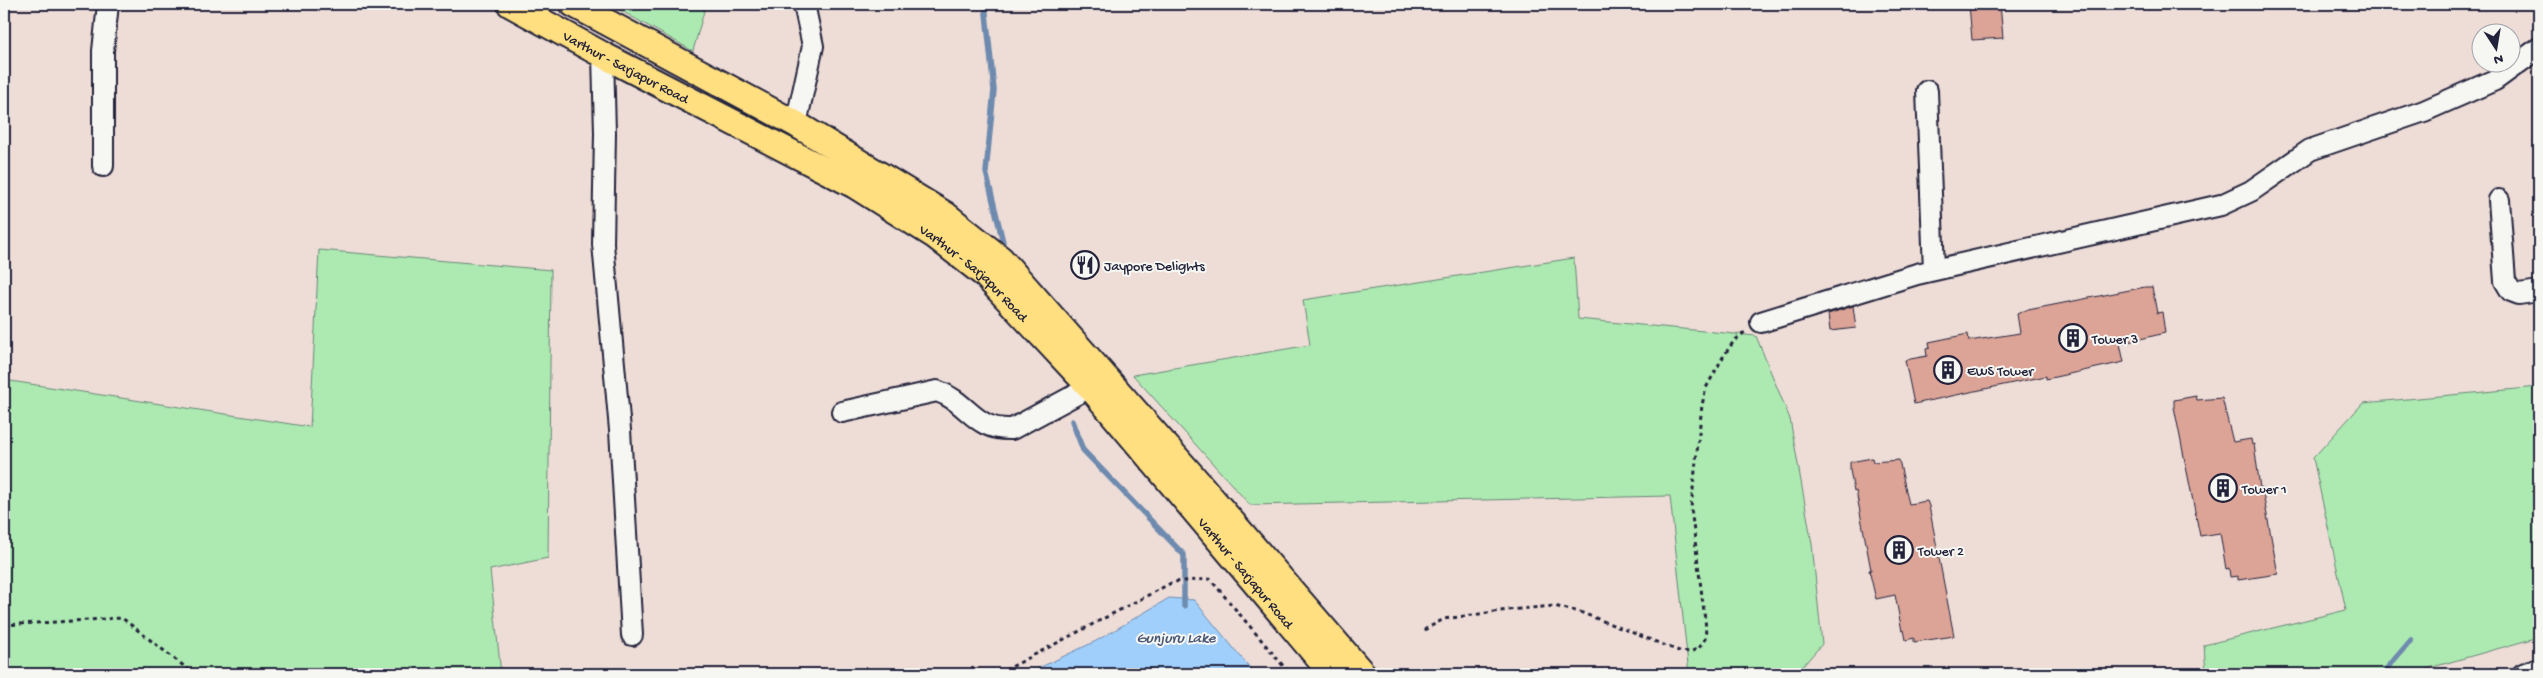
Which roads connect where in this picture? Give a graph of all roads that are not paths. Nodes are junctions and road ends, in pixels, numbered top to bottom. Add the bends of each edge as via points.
1 (108, 4) edge
2 (510, 4) edge
3 (573, 4) edge
4 (804, 4) edge
5 (2539, 48) edge
6 (603, 56) junction
7 (1928, 91) dead end
8 (796, 124) junction
9 (103, 166) dead end
10 (2499, 200) dead end
11 (1934, 270) junction
12 (2539, 290) edge
13 (1761, 322) road end
14 (1090, 387) junction
15 (842, 412) dead end
16 (632, 635) dead end
17 (2539, 669) edge
18 (1332, 674) edge
19 (1363, 674) edge
20 (2523, 674) edge

1 - 9 street via 104,50
2 - 6 main road, Varthur - Sarjapur Road
3 - 8 main road, Varthur - Sarjapur Road
4 - 8 street via 813,46
5 - 11 street via 2496,80 2424,111 2318,147 2251,191 2221,205
6 - 14 main road, Varthur - Sarjapur Road via 854,185 935,236 985,275
6 - 16 street via 603,244 620,430
7 - 11 street
8 - 19 main road, Varthur - Sarjapur Road via 946,215 1001,259
10 - 12 street via 2506,281 2511,291 2519,294
11 - 13 street
14 - 15 street via 1012,429 998,430 987,426 938,391
14 - 18 main road, Varthur - Sarjapur Road
17 - 20 street

